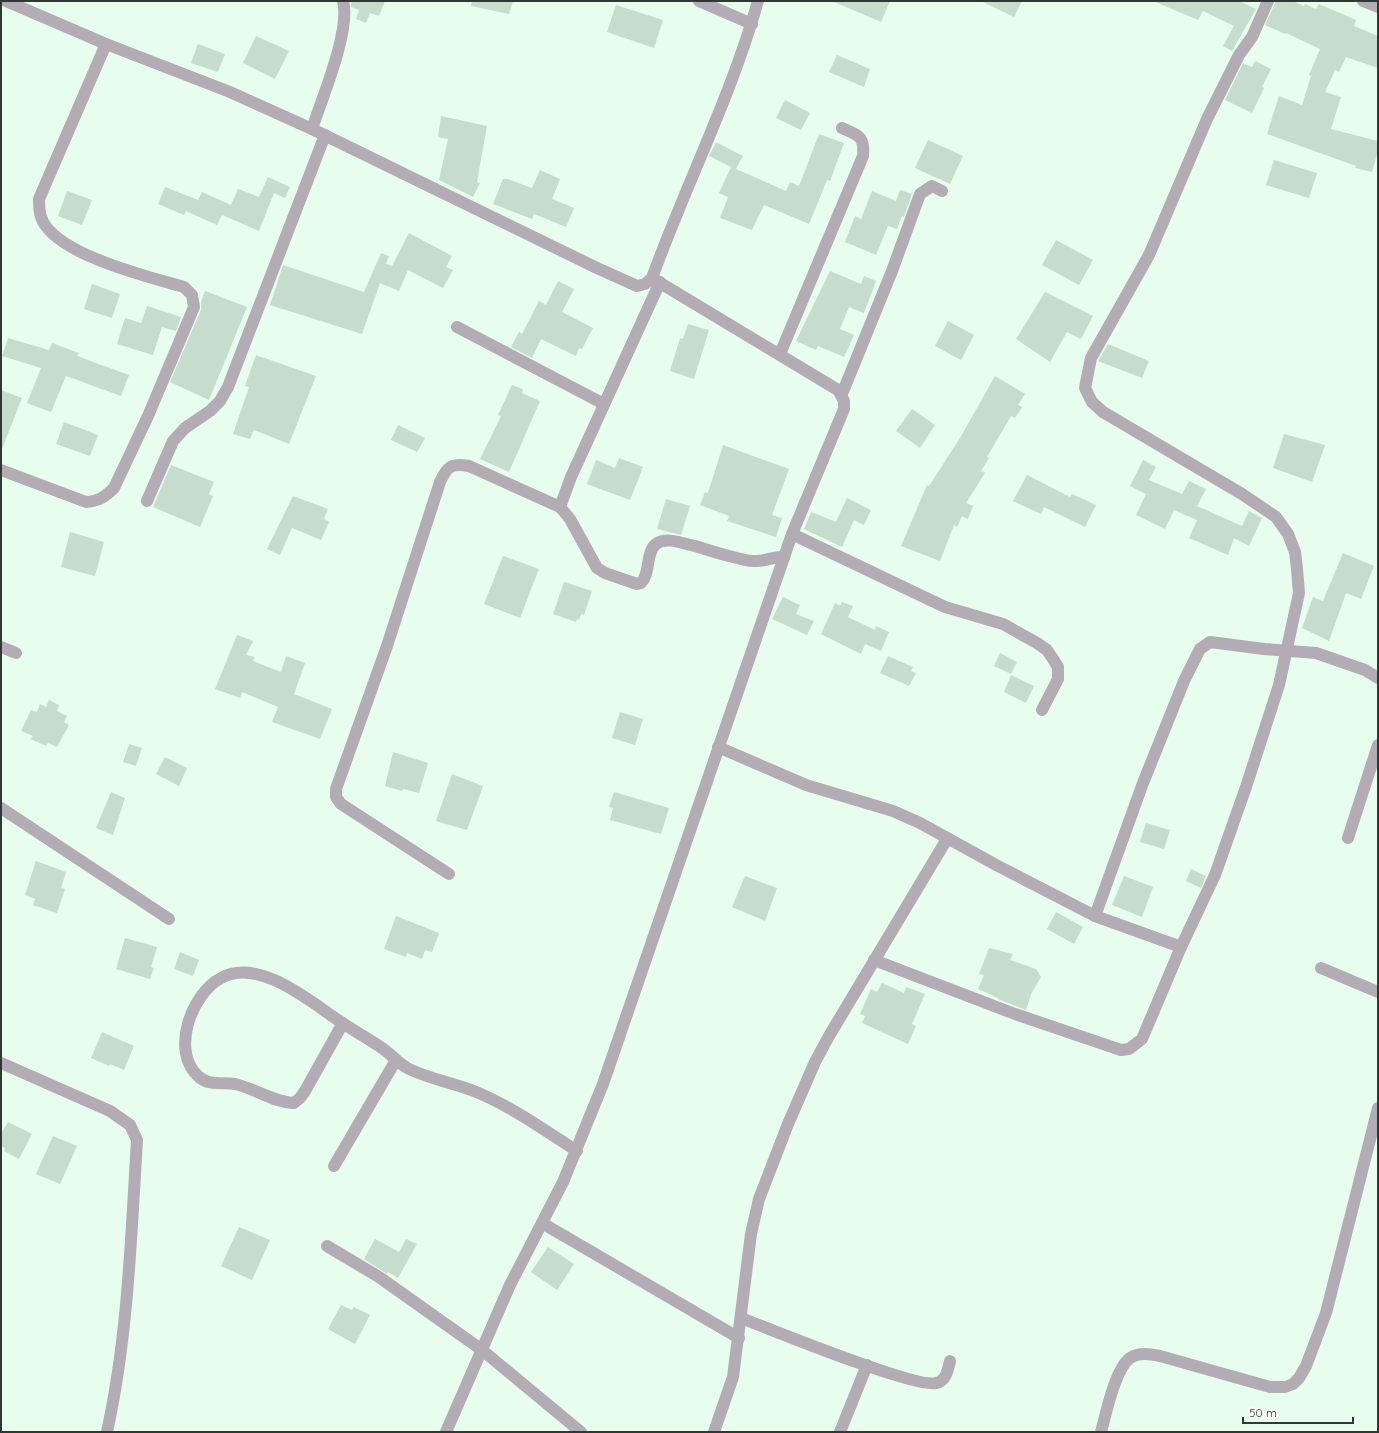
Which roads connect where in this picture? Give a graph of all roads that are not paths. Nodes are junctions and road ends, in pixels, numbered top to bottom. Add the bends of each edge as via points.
1 (6, 1) edge
2 (343, 1) edge
3 (699, 1) edge
4 (758, 1) edge
5 (1268, 1) edge
6 (1363, 1) edge
7 (1378, 7) edge
8 (752, 24) junction
9 (106, 44) junction
10 (842, 128) dead end
11 (312, 129) junction
12 (325, 135) junction
13 (942, 191) dead end
14 (656, 280) junction
15 (457, 327) dead end
16 (780, 354) junction
17 (842, 394) junction
18 (604, 404) junction
19 (1, 470) edge
20 (147, 501) dead end
21 (560, 507) junction
22 (792, 534) junction
23 (784, 557) junction
24 (1, 647) edge
25 (1286, 650) junction
26 (16, 653) dead end
27 (1378, 678) edge
28 (1042, 710) dead end
29 (1378, 745) edge
30 (718, 747) junction
31 (1, 808) edge
32 (1348, 838) dead end
33 (947, 839) junction
34 (449, 874) dead end
35 (1095, 916) junction
36 (169, 919) dead end
37 (1181, 947) junction
38 (874, 960) junction
39 (1321, 968) dead end
40 (1378, 992) edge
41 (343, 1023) junction
42 (396, 1060) junction
43 (1, 1063) edge
44 (1378, 1108) edge
45 (1376, 1125) edge
46 (576, 1151) junction
47 (334, 1166) dead end
48 (542, 1224) junction
49 (327, 1246) dead end
50 (741, 1318) junction
51 (739, 1338) junction
52 (482, 1350) junction
53 (950, 1361) dead end
54 (867, 1365) junction
55 (107, 1432) edge
56 (446, 1432) edge
57 (580, 1432) edge
58 (714, 1432) edge
59 (840, 1432) edge
60 (1101, 1432) edge

1 - 9 street
2 - 11 street via 343,34
3 - 8 street
4 - 8 street
5 - 25 street via 1252,38 1239,55 1207,119 1148,255 1091,358 1085,388 1092,402 1103,412 1242,494 1276,517 1288,534 1295,552 1299,593
6 - 7 street
8 - 14 street via 730,89 673,221
9 - 11 street via 230,92
9 - 19 street via 39,199 41,217 47,228 67,244 92,257 184,287 192,295 194,307 148,416 114,488 106,496 86,502
10 - 16 street via 858,135 864,146 863,156
11 - 12 street
12 - 14 street via 629,283 641,286
12 - 20 street via 228,387 210,411 185,428 173,441
13 - 17 street via 932,186 920,194 892,272
14 - 16 street
14 - 18 street
15 - 18 street
16 - 17 street
17 - 22 street via 844,409
18 - 21 street
21 - 23 street via 570,519 597,568 637,584 645,578 652,550 660,541 676,542 754,561
21 - 34 street via 469,466 459,464 444,472 387,646 336,789 336,797 341,804
22 - 23 street
22 - 28 street via 945,607 1003,624 1047,650 1053,659 1058,679
23 - 30 street
24 - 26 street
25 - 27 street via 1316,653 1365,670
25 - 35 street via 1210,642 1203,644 1184,681 1143,783
25 - 37 street via 1276,692 1228,840 1200,910
29 - 32 street
30 - 33 street via 806,785 892,811 920,823
30 - 46 street via 616,1050
31 - 36 street
33 - 35 street
33 - 38 street
35 - 37 street
37 - 38 street via 1142,1039 1129,1049 1121,1050 1015,1014
38 - 50 street via 843,1009 815,1062 758,1199
39 - 40 street
41 - 41 street via 305,1091 294,1103 234,1084 208,1083 192,1068 188,1056 185,1034 190,1015 202,993 213,982 234,973 260,974 270,978 310,999
41 - 42 street via 384,1049
42 - 46 street via 410,1070 498,1102
42 - 47 street
43 - 55 street via 110,1111 130,1124 137,1140 123,1342
44 - 45 street
45 - 60 street via 1326,1313 1299,1378 1285,1388 1270,1387 1160,1356 1136,1355 1130,1358 1118,1376
46 - 48 street
48 - 51 street
48 - 52 street via 510,1285
49 - 52 street via 379,1277
50 - 51 street
50 - 54 street
51 - 58 street via 733,1377
52 - 56 street
52 - 57 street
53 - 54 street via 946,1374 935,1384 923,1383
54 - 59 street

